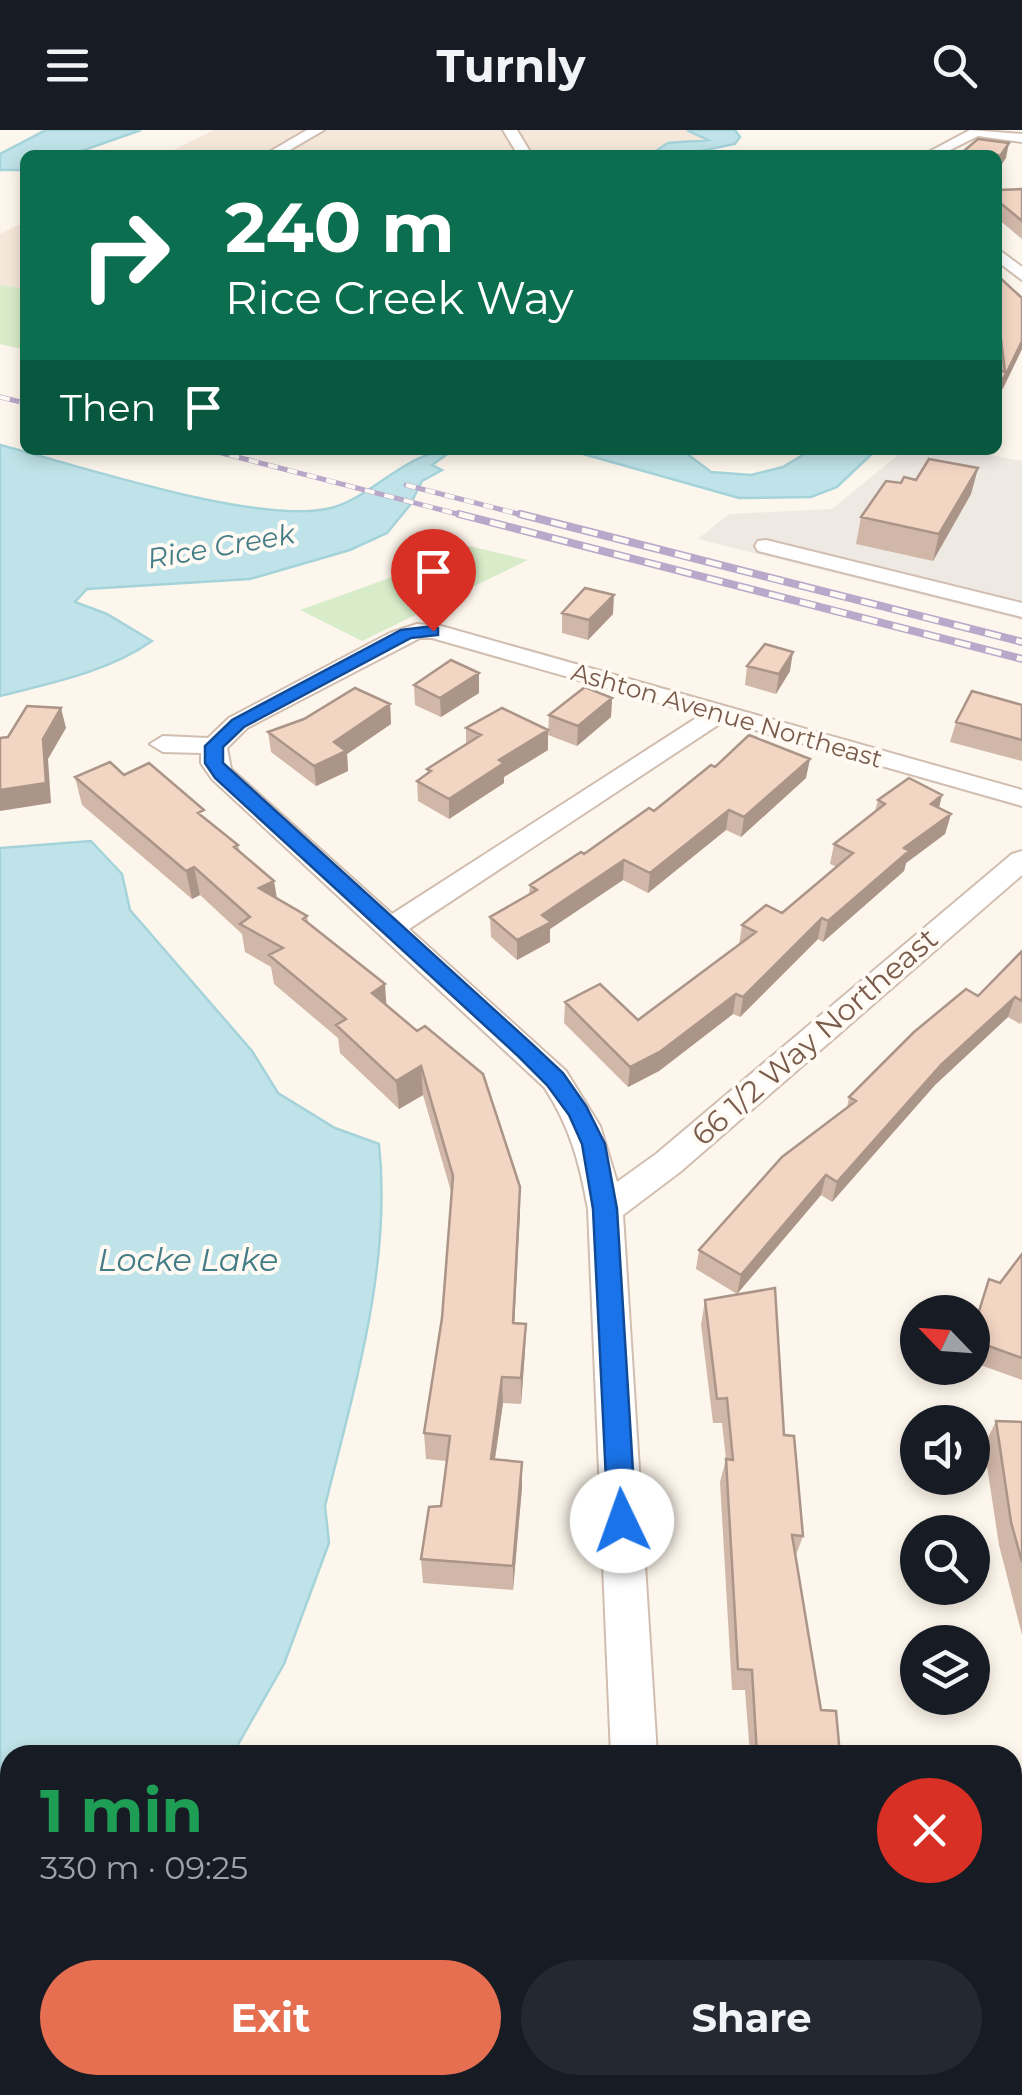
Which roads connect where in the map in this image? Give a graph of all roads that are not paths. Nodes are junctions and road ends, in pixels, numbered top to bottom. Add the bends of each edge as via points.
1 (317, 130) edge
2 (976, 132) edge
3 (1022, 138) edge
4 (280, 150) edge
5 (940, 150) edge
6 (1002, 258) edge
7 (1022, 275) edge
8 (766, 546) dead end
9 (1022, 610) edge
10 (720, 713) junction
11 (163, 744) dead end
12 (214, 746) junction
13 (1022, 798) edge
14 (1022, 860) edge
15 (391, 928) junction
16 (605, 1209) junction
17 (633, 1745) edge

1 - 4 street
2 - 3 street
2 - 5 street
6 - 7 street
8 - 9 street
10 - 12 street, Ashton Avenue Northeast via 417,631 238,723
10 - 13 street, Ashton Avenue Northeast
10 - 15 street
11 - 12 street
12 - 15 street via 221,774
14 - 16 street, 66 1/2 Way Northeast via 668,1164
15 - 16 street via 555,1079 594,1144
16 - 17 street

